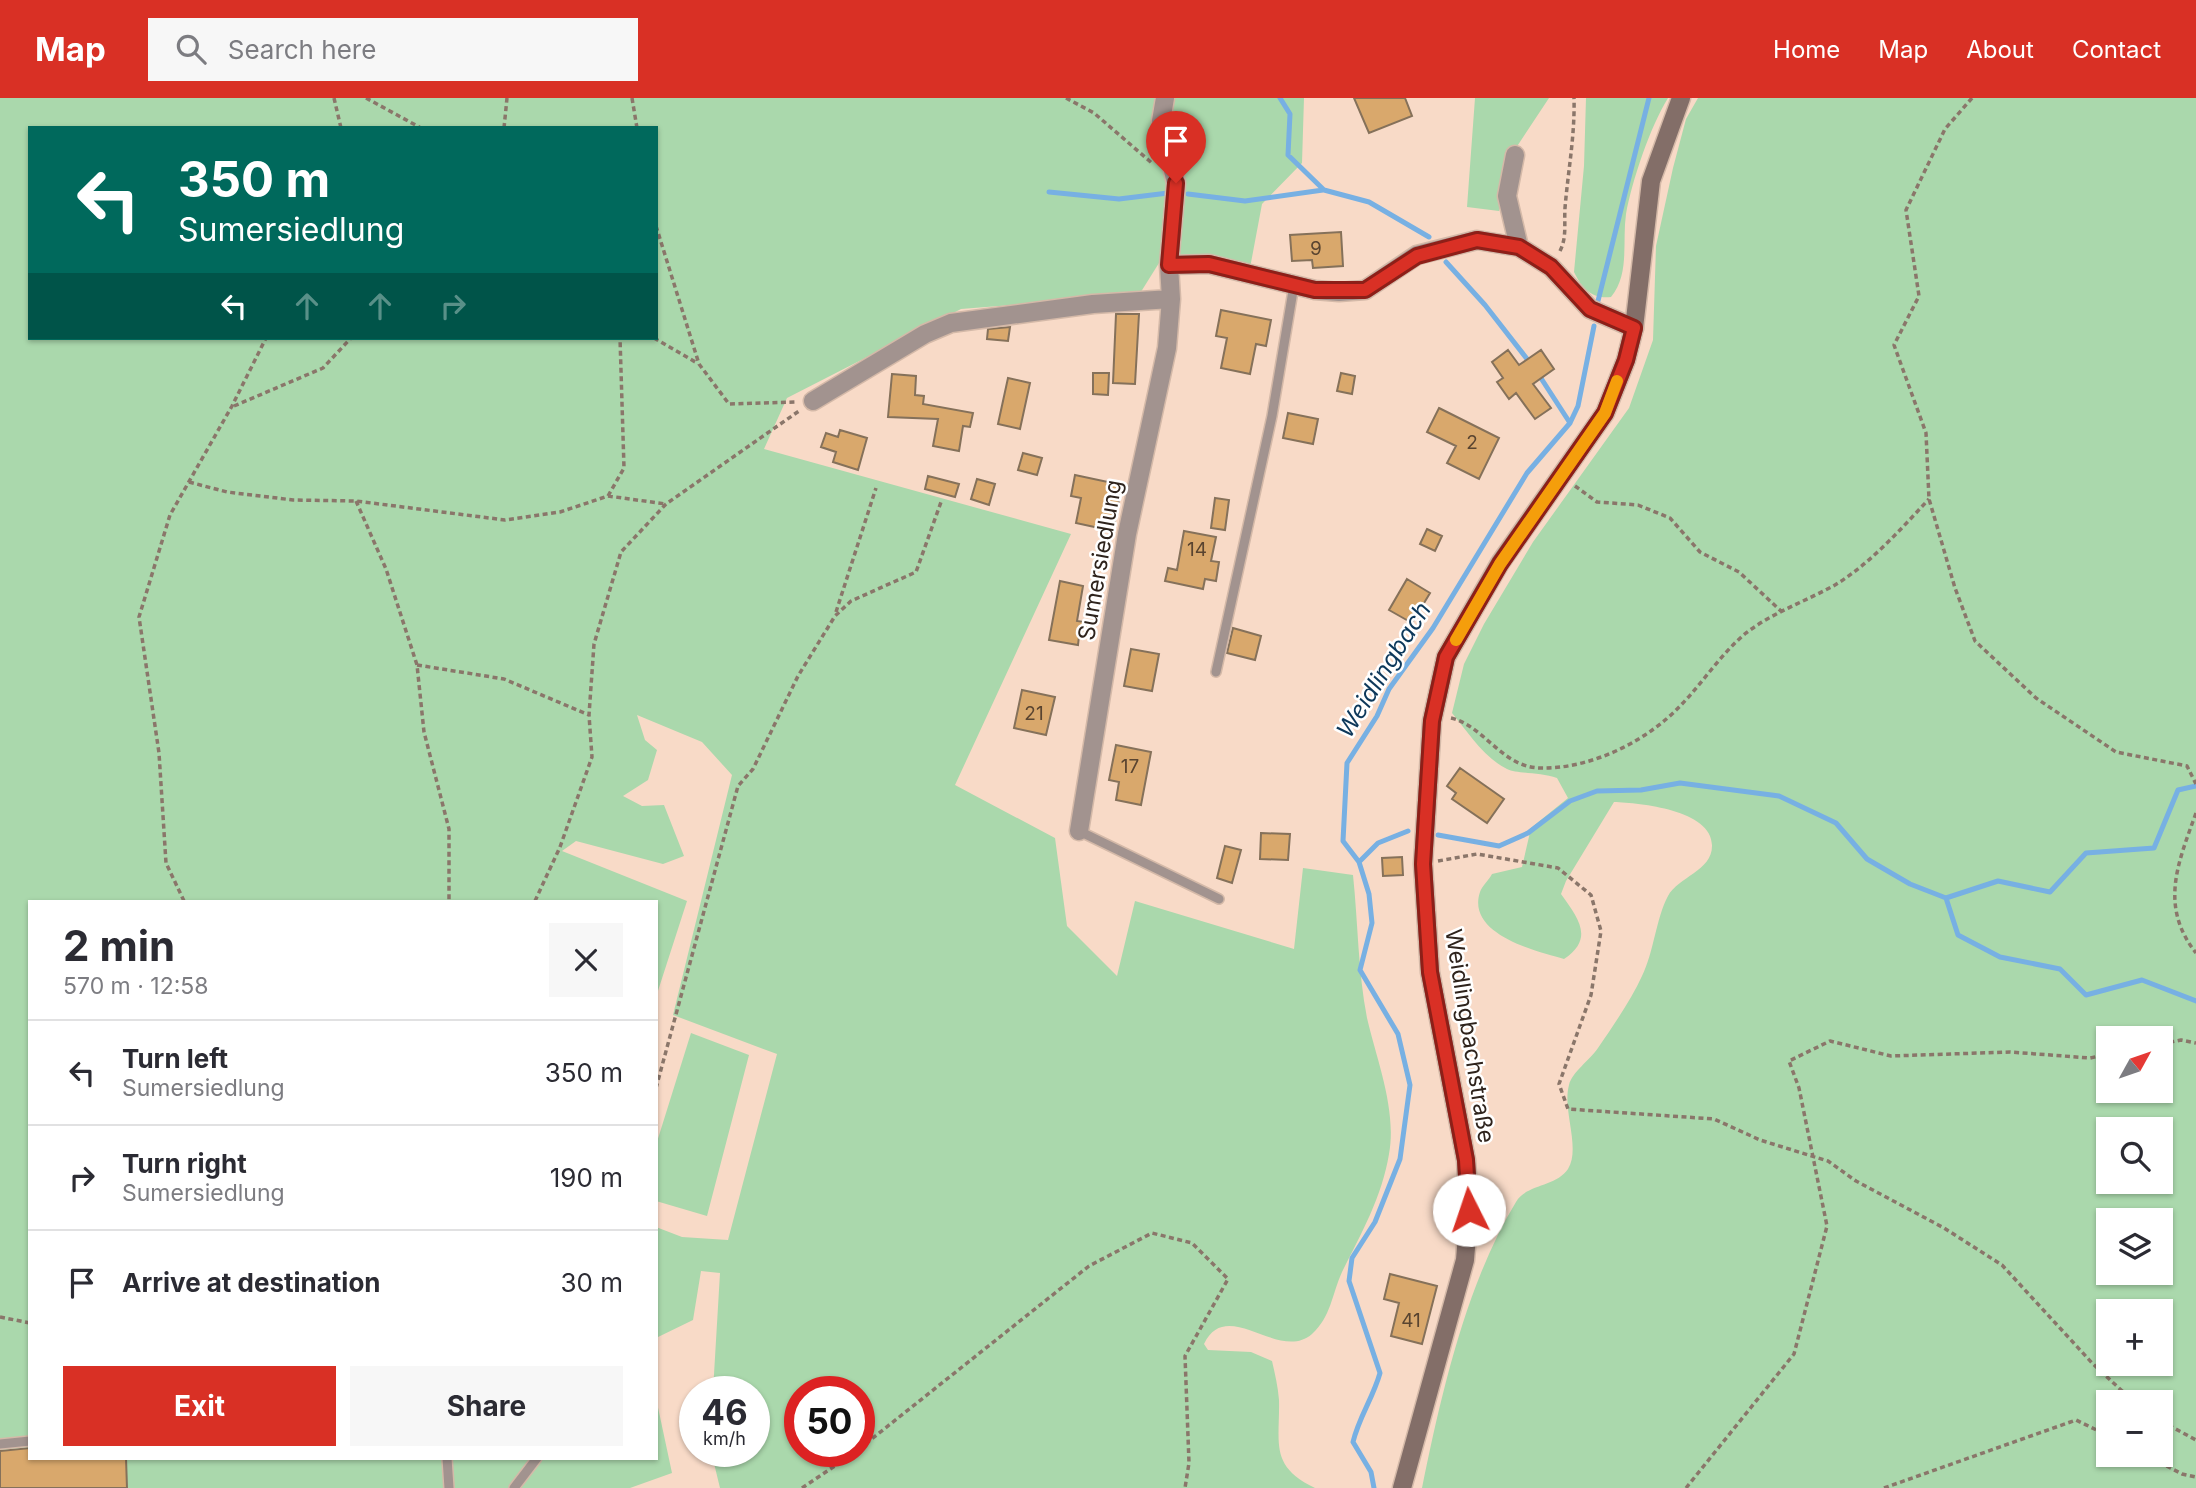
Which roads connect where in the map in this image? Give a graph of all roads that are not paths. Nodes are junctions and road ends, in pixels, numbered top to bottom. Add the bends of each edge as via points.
1 (1165, 98) edge
2 (1681, 98) edge
3 (1515, 155) dead end
4 (1519, 247) junction
5 (1169, 265) junction
6 (1294, 285) junction
7 (1171, 299) junction
8 (1634, 328) junction
9 (813, 401) road end
10 (1216, 672) dead end
11 (1079, 831) joint
12 (1219, 899) dead end
13 (28, 1441) edge
14 (0, 1444) edge
15 (447, 1460) edge
16 (535, 1460) edge
17 (450, 1488) edge
18 (514, 1488) edge
19 (1402, 1488) edge

1 - 5 street, Sumersiedlung via 1161,121 1176,183
2 - 8 main road, Weidlingbachstraße via 1651,181
3 - 4 street via 1507,195
4 - 6 street via 1477,240 1417,256 1365,290 1339,292
4 - 8 street via 1551,267 1590,309
5 - 6 street via 1209,264
5 - 7 street, Sumersiedlung
6 - 10 lane via 1272,416
7 - 9 street via 951,323
7 - 11 street, Sumersiedlung via 1167,348 1127,534
8 - 19 main road, Weidlingbachstraße via 1605,413 1500,564 1446,657 1432,721 1423,864 1430,972 1466,1160 1469,1210 1465,1260
11 - 12 lane
13 - 14 lane
15 - 17 lane
16 - 18 lane

